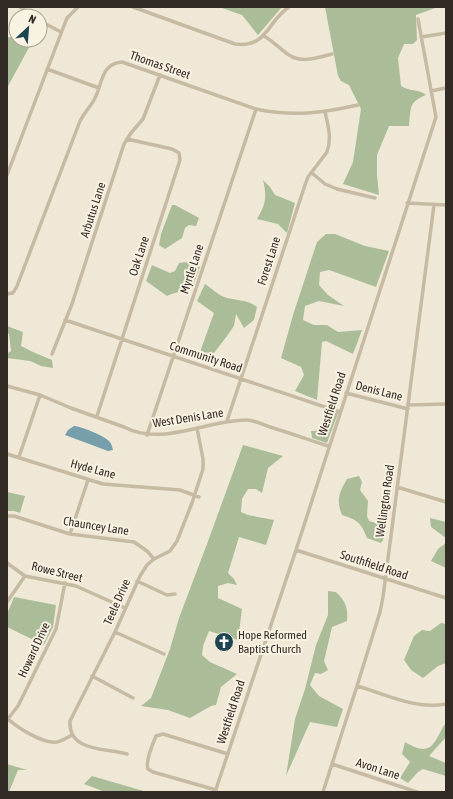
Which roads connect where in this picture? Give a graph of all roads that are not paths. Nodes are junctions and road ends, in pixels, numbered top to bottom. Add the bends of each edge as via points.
1 (78, 7) edge
2 (133, 7) edge
3 (289, 7) edge
4 (418, 19) dead end
5 (48, 25) edge
6 (61, 32) junction
7 (446, 33) edge
8 (264, 36) junction
9 (421, 37) junction
10 (332, 54) dead end
11 (48, 69) junction
12 (160, 75) junction
13 (99, 88) junction
14 (446, 88) edge
15 (431, 91) junction
16 (358, 105) dead end
17 (256, 109) junction
18 (325, 112) junction
19 (127, 139) junction
20 (312, 173) junction
21 (7, 176) edge
22 (375, 198) dead end
23 (407, 203) junction
24 (434, 205) junction
25 (446, 205) edge
26 (7, 294) edge
27 (65, 320) junction
28 (122, 340) junction
29 (52, 354) dead end
30 (174, 357) junction
31 (240, 379) junction
32 (7, 386) edge
33 (346, 393) junction
34 (40, 395) junction
35 (446, 404) edge
36 (408, 407) junction
37 (340, 412) junction
38 (97, 416) junction
39 (227, 421) junction
40 (196, 428) junction
41 (147, 435) junction
42 (328, 446) junction
43 (7, 454) edge
44 (19, 457) junction
45 (88, 480) junction
46 (397, 487) junction
47 (195, 495) junction
48 (199, 497) dead end
49 (446, 502) edge
50 (7, 516) edge
51 (70, 534) junction
52 (296, 550) junction
53 (154, 559) junction
54 (7, 563) edge
55 (25, 576) junction
56 (385, 579) junction
57 (137, 582) junction
58 (65, 583) junction
59 (175, 594) dead end
60 (446, 598) edge
61 (7, 602) edge
62 (125, 608) junction
63 (115, 632) junction
64 (164, 654) dead end
65 (92, 676) junction
66 (357, 686) junction
67 (132, 698) dead end
68 (446, 704) edge
69 (8, 720) edge
70 (72, 735) junction
71 (127, 754) dead end
72 (228, 754) junction
73 (332, 764) junction
74 (216, 791) edge
75 (323, 792) edge
76 (417, 792) edge

1 - 6 street via 67,18
2 - 8 street via 236,44 248,44
3 - 8 street
4 - 9 street, Westfield Road
5 - 6 street
6 - 11 street
7 - 9 street
8 - 10 street via 290,56 300,59
9 - 15 street, Westfield Road
11 - 13 street
11 - 21 street
12 - 13 street, Thomas Street via 122,62 112,64 105,72
12 - 17 street, Thomas Street
12 - 19 street, Arbutus Lane via 143,119
13 - 26 street, Thomas Street via 94,101 80,121 18,286 13,293
14 - 15 street
15 - 23 street, Westfield Road via 436,117
16 - 18 street, Thomas Street
17 - 18 street, Thomas Street via 284,114
17 - 30 street, Myrtle Lane
18 - 20 street, Forest Lane via 329,147
19 - 27 street, Arbutus Lane
19 - 28 street, Oak Lane via 172,149 179,153 180,160
20 - 22 street via 325,184 337,189
20 - 31 street, Forest Lane via 305,185
23 - 24 street
23 - 33 street, Westfield Road
24 - 25 street
24 - 36 street, Wellington Road
27 - 28 street, Community Road
27 - 29 street, Arbutus Lane
28 - 30 street, Community Road
28 - 38 street, Oak Lane
30 - 31 street, Community Road
30 - 41 street, Myrtle Lane
31 - 37 street, Community Road
31 - 39 street, Forest Lane
32 - 34 street, West Denis Lane
33 - 36 street, Denis Lane
33 - 37 street, Westfield Road
34 - 38 street, West Denis Lane
34 - 44 street
35 - 36 street, Denis Lane
36 - 46 street, Wellington Road
37 - 42 street, Westfield Road
38 - 41 street, West Denis Lane
39 - 40 street, West Denis Lane
39 - 42 street, West Denis Lane via 253,421
40 - 41 street, West Denis Lane
40 - 47 street, Teele Drive via 203,469
42 - 52 street, Westfield Road
43 - 44 street, Hyde Lane
44 - 45 street, Hyde Lane
45 - 47 street, Hyde Lane via 103,484 180,490
45 - 51 street
46 - 49 street
46 - 56 street, Wellington Road
47 - 48 street, Hyde Lane
47 - 53 street, Teele Drive via 174,547
50 - 51 street, Chauncey Lane
51 - 53 street, Chauncey Lane via 134,542
52 - 56 street, Southfield Road
52 - 72 street, Westfield Road
53 - 57 street, Teele Drive
54 - 55 street, Rowe Street
55 - 58 street, Rowe Street
55 - 61 street
56 - 60 street, Southfield Road
56 - 66 street, Wellington Road via 380,612
57 - 59 street via 167,595
57 - 62 street, Teele Drive
58 - 62 street, Rowe Street
58 - 69 street, Howard Drive via 56,629 18,706
62 - 63 street, Teele Drive
63 - 64 street
63 - 65 street, Teele Drive
65 - 67 street
65 - 70 street, Teele Drive via 71,717
66 - 68 street via 418,705
66 - 73 street, Wellington Road
69 - 70 street via 20,729 47,741 58,742
70 - 71 street via 88,747
72 - 74 street, Westfield Road
72 - 74 street via 158,734 146,764 153,772
73 - 75 street, Wellington Road
73 - 76 street, Avon Lane

